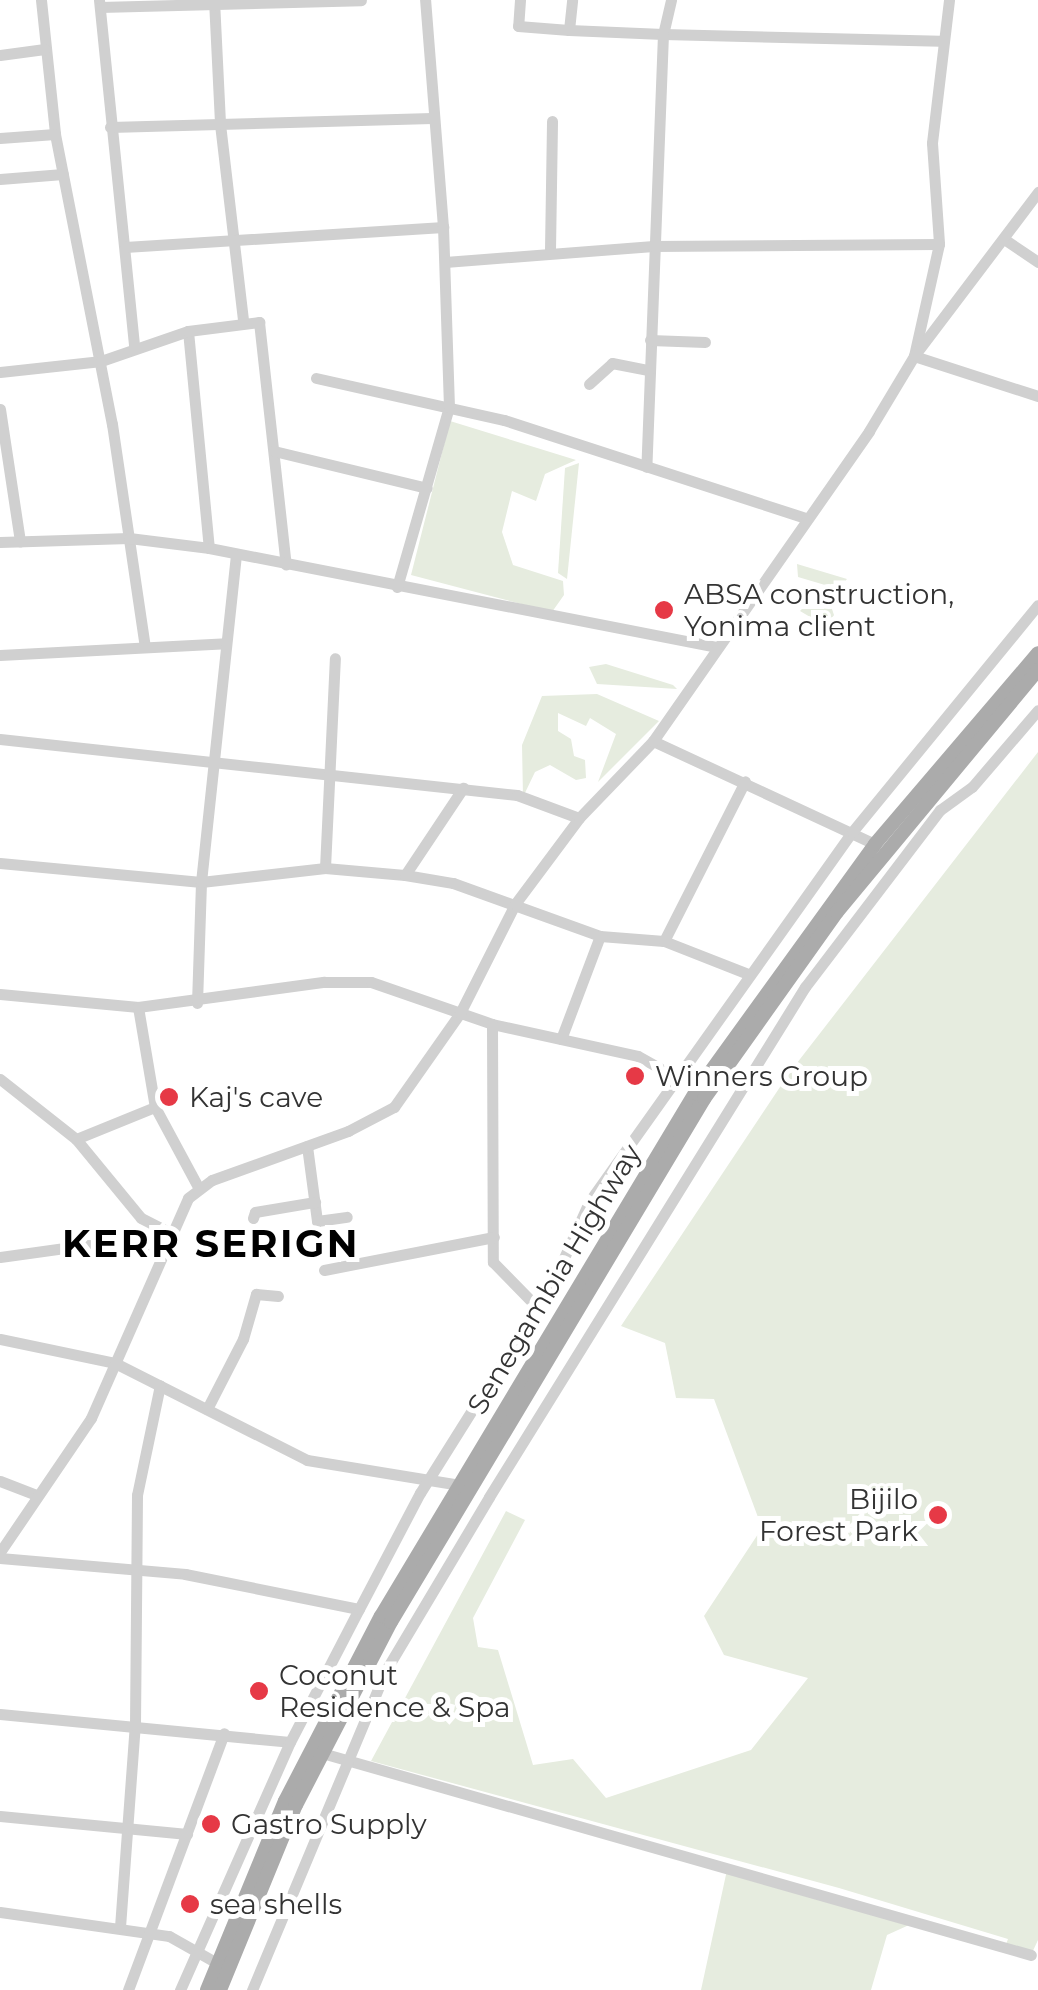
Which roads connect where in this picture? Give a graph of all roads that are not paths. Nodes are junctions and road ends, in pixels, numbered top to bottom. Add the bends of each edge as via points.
1 (41, 0) edge
2 (361, 0) edge
3 (424, 0) edge
4 (520, 0) edge
5 (572, 0) edge
6 (672, 0) edge
7 (949, 0) edge
8 (214, 2) edge
9 (99, 4) edge
10 (568, 30) junction
11 (663, 34) junction
12 (940, 41) junction
13 (45, 49) junction
14 (0, 55) edge
15 (432, 118) junction
16 (552, 121) dead end
17 (220, 124) junction
18 (110, 127) junction
19 (55, 134) junction
20 (0, 138) edge
21 (63, 174) junction
22 (0, 180) edge
23 (1038, 192) edge
24 (444, 227) junction
25 (233, 238) junction
26 (1004, 239) junction
27 (940, 244) junction
28 (653, 246) junction
29 (126, 247) junction
30 (550, 250) junction
31 (445, 262) junction
32 (1038, 262) edge
33 (926, 306) junction
34 (946, 314) junction
35 (243, 320) junction
36 (188, 331) junction
37 (650, 340) junction
38 (706, 342) dead end
39 (134, 347) junction
40 (914, 356) junction
41 (100, 360) junction
42 (648, 370) junction
43 (0, 372) edge
44 (316, 378) dead end
45 (588, 384) dead end
46 (1038, 396) edge
47 (449, 408) junction
48 (0, 409) edge
49 (274, 451) junction
50 (646, 467) junction
51 (427, 488) junction
52 (805, 518) junction
53 (128, 538) junction
54 (20, 540) junction
55 (0, 542) edge
56 (208, 548) junction
57 (236, 555) junction
58 (286, 566) junction
59 (396, 586) junction
60 (1038, 606) edge
61 (226, 642) junction
62 (145, 647) junction
63 (716, 648) junction
64 (1038, 653) edge
65 (0, 654) edge
66 (335, 658) dead end
67 (1038, 670) edge
68 (1038, 710) edge
69 (0, 740) edge
70 (653, 741) junction
71 (214, 760) junction
72 (328, 770) junction
73 (745, 781) junction
74 (463, 788) junction
75 (579, 818) junction
76 (852, 832) junction
77 (875, 844) junction
78 (0, 863) edge
79 (325, 868) junction
80 (405, 875) junction
81 (201, 882) junction
82 (514, 904) junction
83 (600, 936) junction
84 (664, 941) junction
85 (748, 974) junction
86 (0, 994) edge
87 (197, 1003) junction
88 (138, 1008) junction
89 (460, 1013) junction
90 (492, 1024) junction
91 (561, 1040) junction
92 (0, 1079) edge
93 (679, 1079) junction
94 (155, 1106) junction
95 (76, 1139) junction
96 (307, 1146) junction
97 (198, 1187) junction
98 (315, 1202) junction
99 (253, 1218) dead end
100 (347, 1218) dead end
101 (170, 1233) junction
102 (494, 1236) junction
103 (164, 1247) junction
104 (0, 1257) edge
105 (324, 1270) dead end
106 (278, 1296) dead end
107 (535, 1306) junction
108 (0, 1339) edge
109 (116, 1363) junction
110 (160, 1385) junction
111 (207, 1409) junction
112 (432, 1477) junction
113 (0, 1480) edge
114 (460, 1485) junction
115 (37, 1495) junction
116 (0, 1555) edge
117 (135, 1570) junction
118 (359, 1609) junction
119 (0, 1714) edge
120 (135, 1725) junction
121 (224, 1733) junction
122 (290, 1742) junction
123 (322, 1753) junction
124 (347, 1765) junction
125 (0, 1816) edge
126 (130, 1828) junction
127 (187, 1834) junction
128 (0, 1912) edge
129 (120, 1926) junction
130 (150, 1932) junction
131 (196, 1947) junction
132 (1031, 1955) dead end
133 (218, 1963) junction
134 (128, 1990) edge
135 (180, 1990) edge
136 (207, 1990) edge
137 (220, 1990) edge
138 (252, 1990) edge

1 - 13 street
2 - 8 street
3 - 15 street
4 - 10 street via 518,26
5 - 10 street
6 - 11 street
7 - 12 street
8 - 9 street
8 - 17 street
9 - 18 street
10 - 11 street
11 - 12 street
11 - 28 street
12 - 27 street via 932,142
13 - 14 street
13 - 19 street
15 - 17 street
15 - 24 street
16 - 30 street
17 - 18 street
17 - 25 street
18 - 29 street
19 - 20 street
19 - 21 street
21 - 22 street
21 - 41 street
23 - 26 street
24 - 25 street
24 - 31 street
25 - 29 street
25 - 35 street
26 - 32 street
26 - 34 street
27 - 28 street
27 - 33 street
28 - 30 street
28 - 37 street
29 - 39 street
30 - 31 street
31 - 47 street
33 - 34 street
33 - 40 street
34 - 40 street
35 - 36 street
35 - 49 street via 259,322 262,329
36 - 39 street
36 - 56 street
37 - 38 street
37 - 42 street
39 - 41 street
40 - 46 street
40 - 52 street via 879,417
41 - 43 street
41 - 53 street
42 - 45 street via 612,363
42 - 50 street
44 - 47 street
47 - 50 street
47 - 51 street
48 - 54 street
49 - 51 street
49 - 58 street
50 - 52 street
51 - 59 street
52 - 63 street
53 - 54 street
53 - 56 street
53 - 62 street
54 - 55 street
56 - 57 street
57 - 58 street
57 - 61 street
58 - 59 street
59 - 63 street
60 - 76 street
61 - 62 street
61 - 71 street
62 - 65 street
63 - 70 street
64 - 77 main road, Senegambia Highway
66 - 72 street
67 - 123 main road, Senegambia Highway via 884,851 704,1099 390,1622
68 - 124 street via 972,787 940,810 805,986 386,1670
69 - 71 street
70 - 73 street
70 - 75 street
71 - 72 street
71 - 81 street
72 - 74 street
72 - 79 street
73 - 76 street
73 - 84 street
74 - 75 street via 517,795
74 - 80 street
75 - 82 street
76 - 77 street
76 - 85 street
77 - 114 main road, Senegambia Highway via 694,1093
78 - 81 street
79 - 80 street
79 - 81 street
80 - 82 street
81 - 87 street
82 - 83 street
82 - 89 street
83 - 84 street
83 - 91 street
84 - 85 street
85 - 93 street
86 - 88 street
87 - 88 street
87 - 89 street via 360,982
88 - 94 street
89 - 90 street
89 - 96 street via 394,1107
90 - 91 street
90 - 102 street
91 - 93 street via 638,1056
92 - 95 street
93 - 107 street via 589,1202
94 - 95 street
94 - 97 street
95 - 101 street via 141,1218
96 - 97 street
96 - 98 street
97 - 101 street
98 - 99 street via 255,1212
98 - 100 street via 318,1220
101 - 103 street
102 - 105 street
102 - 107 street via 500,1273
103 - 104 street via 86,1245
103 - 109 street
106 - 111 street via 256,1294 243,1339
107 - 112 street
108 - 109 street
109 - 110 street
109 - 115 street via 92,1418
110 - 111 street
110 - 117 street via 137,1495
111 - 112 street via 307,1460
112 - 114 street
112 - 118 street
113 - 115 street
114 - 133 main road, Senegambia Highway via 304,1762
115 - 116 street
116 - 117 street
117 - 118 street
117 - 120 street
118 - 122 street
119 - 120 street
120 - 121 street
120 - 126 street
121 - 122 street
121 - 127 street
122 - 131 street
123 - 124 street
123 - 137 main road, Senegambia Highway
124 - 132 street via 745,1869
124 - 138 street
125 - 126 street
126 - 127 street
126 - 129 street
127 - 130 street
128 - 129 street
129 - 130 street
130 - 131 street
130 - 134 street
131 - 133 street
131 - 135 street
133 - 136 main road, Senegambia Highway

